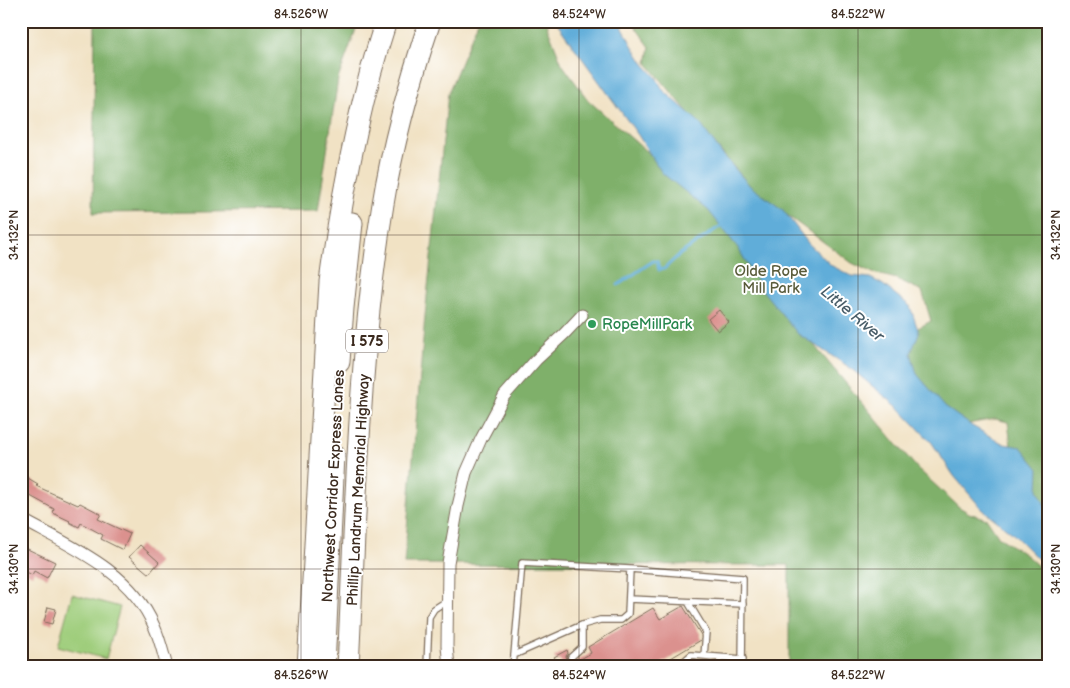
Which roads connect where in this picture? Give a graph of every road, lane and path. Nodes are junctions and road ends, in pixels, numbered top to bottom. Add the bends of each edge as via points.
1 (386, 21) edge
2 (430, 21) edge
3 (372, 67) junction
4 (582, 314) dead end
5 (21, 519) edge
6 (630, 569) junction
7 (629, 599) junction
8 (448, 600) junction
9 (688, 602) junction
10 (744, 604) junction
11 (582, 625) junction
12 (514, 655) junction
13 (704, 656) junction
14 (571, 657) dead end
15 (742, 659) junction
16 (167, 667) edge
17 (308, 667) edge
18 (324, 667) edge
19 (348, 667) edge
20 (427, 667) edge
21 (449, 667) edge
22 (513, 667) edge
23 (677, 667) edge
24 (742, 667) edge

1 - 3 highway, I 575
2 - 19 highway, Phillip Landrum Memorial Highway / I 575 via 394,150 375,257 361,418
3 - 17 highway, I 575 via 344,190 330,282
3 - 18 highway, Northwest Corridor Express Lanes via 368,128 352,220 343,308
4 - 8 street via 504,396 481,439 466,473 458,506 448,563
5 - 16 street via 105,566 136,595 154,625
6 - 7 lane
6 - 10 lane via 743,578
6 - 12 lane via 522,563
7 - 9 lane
7 - 11 lane via 628,614 621,620 600,620
8 - 20 lane via 434,608 429,617
8 - 21 street
9 - 10 lane
9 - 13 lane via 706,632
10 - 15 lane
11 - 12 lane
11 - 14 lane via 582,647
12 - 22 lane
13 - 15 lane
13 - 23 lane via 691,654
15 - 24 lane

